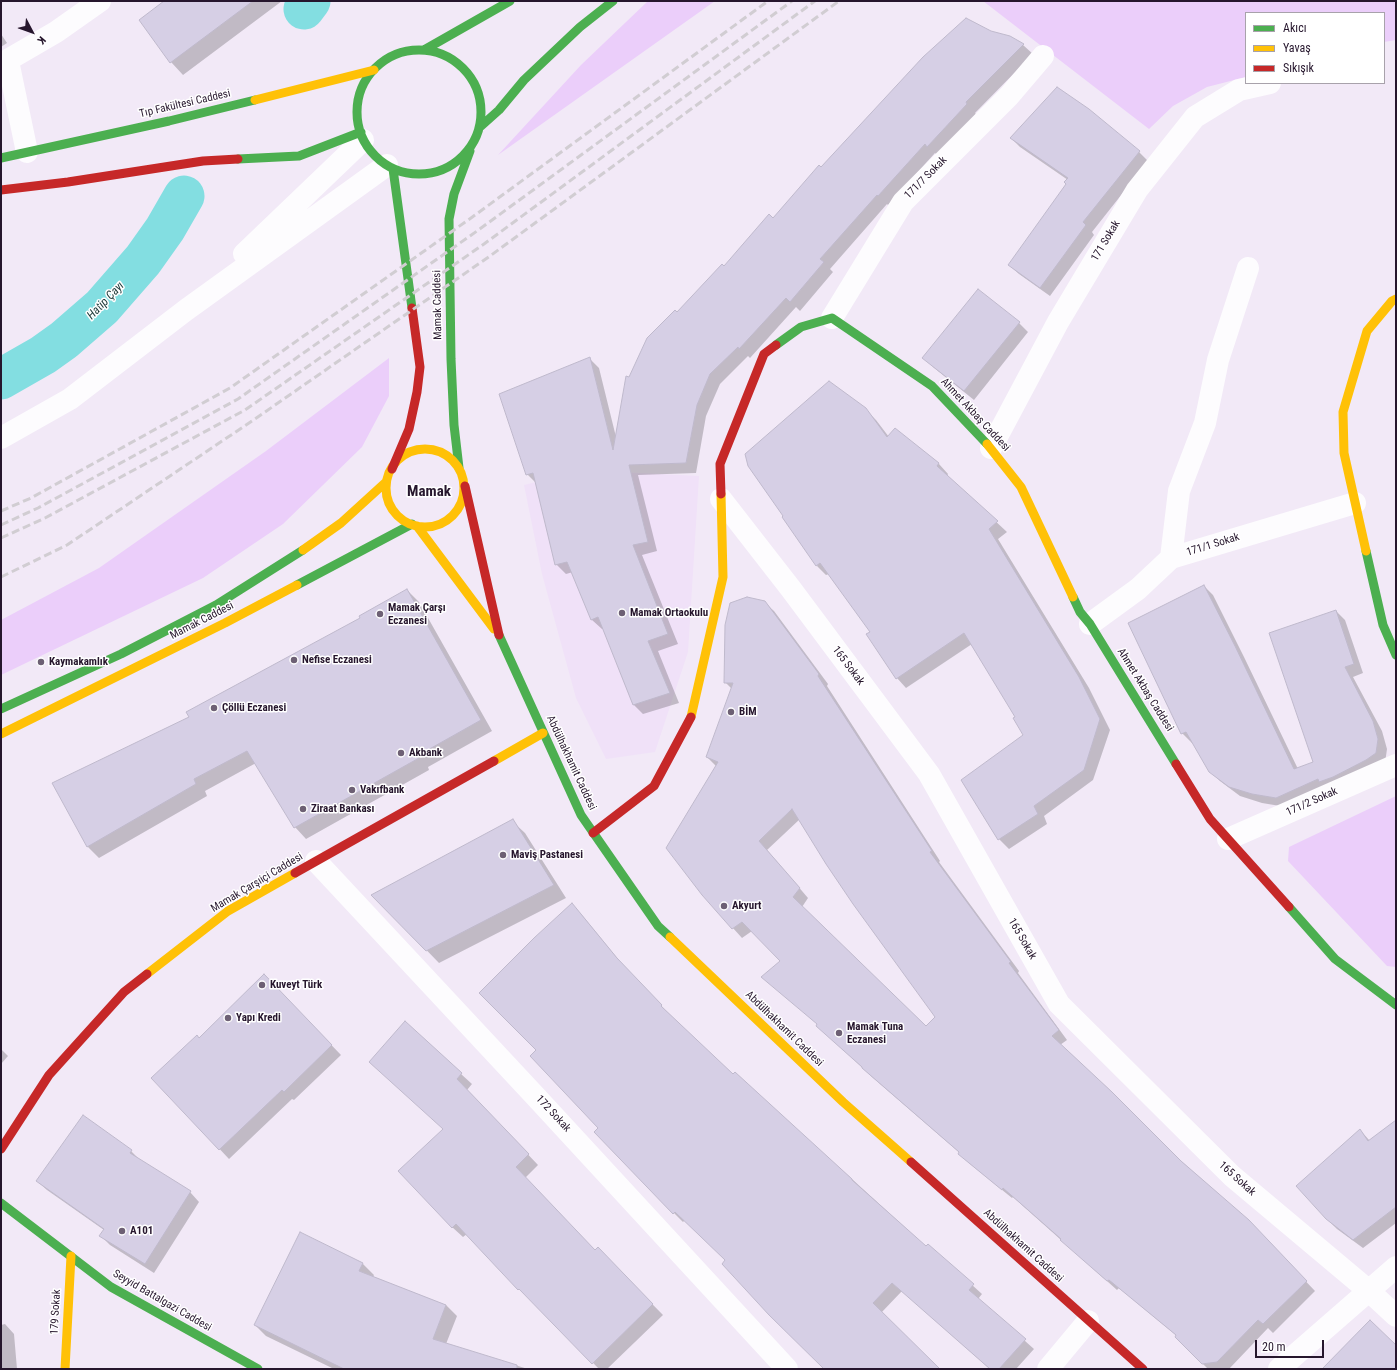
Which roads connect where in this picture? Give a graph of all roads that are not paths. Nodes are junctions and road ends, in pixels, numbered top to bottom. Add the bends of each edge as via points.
1 (100, 1) edge
2 (510, 1) edge
3 (613, 1) edge
4 (424, 50) junction
5 (1042, 56) dead end
6 (4, 63) edge
7 (374, 70) junction
8 (1266, 84) edge
9 (480, 127) junction
10 (362, 136) junction
11 (473, 145) junction
12 (27, 152) junction
13 (1, 158) edge
14 (390, 167) junction
15 (1, 190) edge
16 (1248, 268) dead end
17 (1396, 300) edge
18 (186, 310) junction
19 (832, 318) junction
20 (1, 438) edge
21 (991, 448) junction
22 (459, 468) junction
23 (392, 469) junction
24 (464, 481) junction
25 (386, 482) junction
26 (721, 499) junction
27 (1355, 503) junction
28 (415, 525) junction
29 (1171, 558) junction
30 (1090, 624) junction
31 (499, 635) junction
32 (1396, 655) edge
33 (1, 709) edge
34 (543, 733) junction
35 (1, 734) edge
36 (1396, 765) edge
37 (593, 833) junction
38 (1228, 839) junction
39 (316, 861) junction
40 (1396, 1005) edge
41 (1, 1149) edge
42 (1, 1203) edge
43 (71, 1256) junction
44 (1396, 1267) edge
45 (1369, 1291) junction
46 (1396, 1316) edge
47 (1088, 1321) junction
48 (65, 1369) edge
49 (258, 1369) edge
50 (787, 1369) edge
51 (1048, 1369) edge
52 (1143, 1369) edge
53 (1279, 1369) edge

1 - 6 street via 56,32
2 - 4 main road
3 - 9 main road via 524,80 499,110
4 - 7 main road via 394,56
4 - 9 main road via 441,54 456,62 469,74 478,90 482,107
5 - 19 street, 171/7 Sokak via 1009,96 903,202
6 - 12 street
7 - 10 main road via 363,86 358,104 357,122
7 - 12 main road, Tıp Fakültesi Caddesi via 169,121
8 - 21 street, 171 Sokak via 1239,90 1195,117 1137,190 1058,322
9 - 11 main road
10 - 14 main road via 376,157
10 - 15 main road via 299,156 203,161
10 - 18 street
11 - 14 main road via 460,160 444,170 427,174 408,174
11 - 22 main road, Mamak Caddesi via 454,194 450,219 451,359
12 - 13 main road, Tıp Fakültesi Caddesi
14 - 18 street
14 - 23 main road, Mamak Caddesi via 420,367 409,429
16 - 29 street via 1218,360 1205,423 1179,491
17 - 27 main road via 1392,301 1367,330 1343,412 1344,453
18 - 20 street via 70,399
19 - 21 main road, Ahmet Akbaş Caddesi via 932,386
19 - 26 main road via 801,327 764,354 720,464
21 - 30 main road, Ahmet Akbaş Caddesi via 1021,487 1080,612
22 - 23 main road via 450,458 438,451 425,449 412,451 400,458
22 - 24 main road
23 - 25 main road
24 - 28 main road via 464,494 453,516 430,527
24 - 31 main road
25 - 28 main road via 390,504 396,514
25 - 33 main road, Mamak Caddesi via 342,523 285,563 216,605 120,654
26 - 37 main road via 723,577 691,717 654,786
26 - 45 street, 165 Sokak via 929,774 1059,1004 1232,1176
27 - 29 street, 171/1 Sokak
27 - 32 main road via 1383,625
28 - 31 main road
28 - 35 main road, Mamak Caddesi via 218,627
29 - 30 street, 171/1 Sokak via 1138,589
30 - 38 main road, Ahmet Akbaş Caddesi via 1210,819
31 - 34 main road, Abdülhakhamit Caddesi
34 - 37 main road, Abdülhakhamit Caddesi via 580,815
34 - 39 main road, Mamak Çarşıiçi Caddesi
36 - 38 street, 171/2 Sokak
37 - 47 main road, Abdülhakhamit Caddesi via 658,926 843,1102
38 - 40 main road, Ahmet Akbaş Caddesi via 1335,959
39 - 41 main road, Mamak Çarşıiçi Caddesi via 228,911 124,992 50,1075
39 - 50 street, 172 Sokak
42 - 43 main road, Seyyid Battalgazi Caddesi
43 - 48 main road, 179 Sokak
43 - 49 main road, Seyyid Battalgazi Caddesi via 111,1287
44 - 45 street
45 - 46 street, 165 Sokak
45 - 53 street
47 - 51 street
47 - 52 main road, Abdülhakhamit Caddesi

